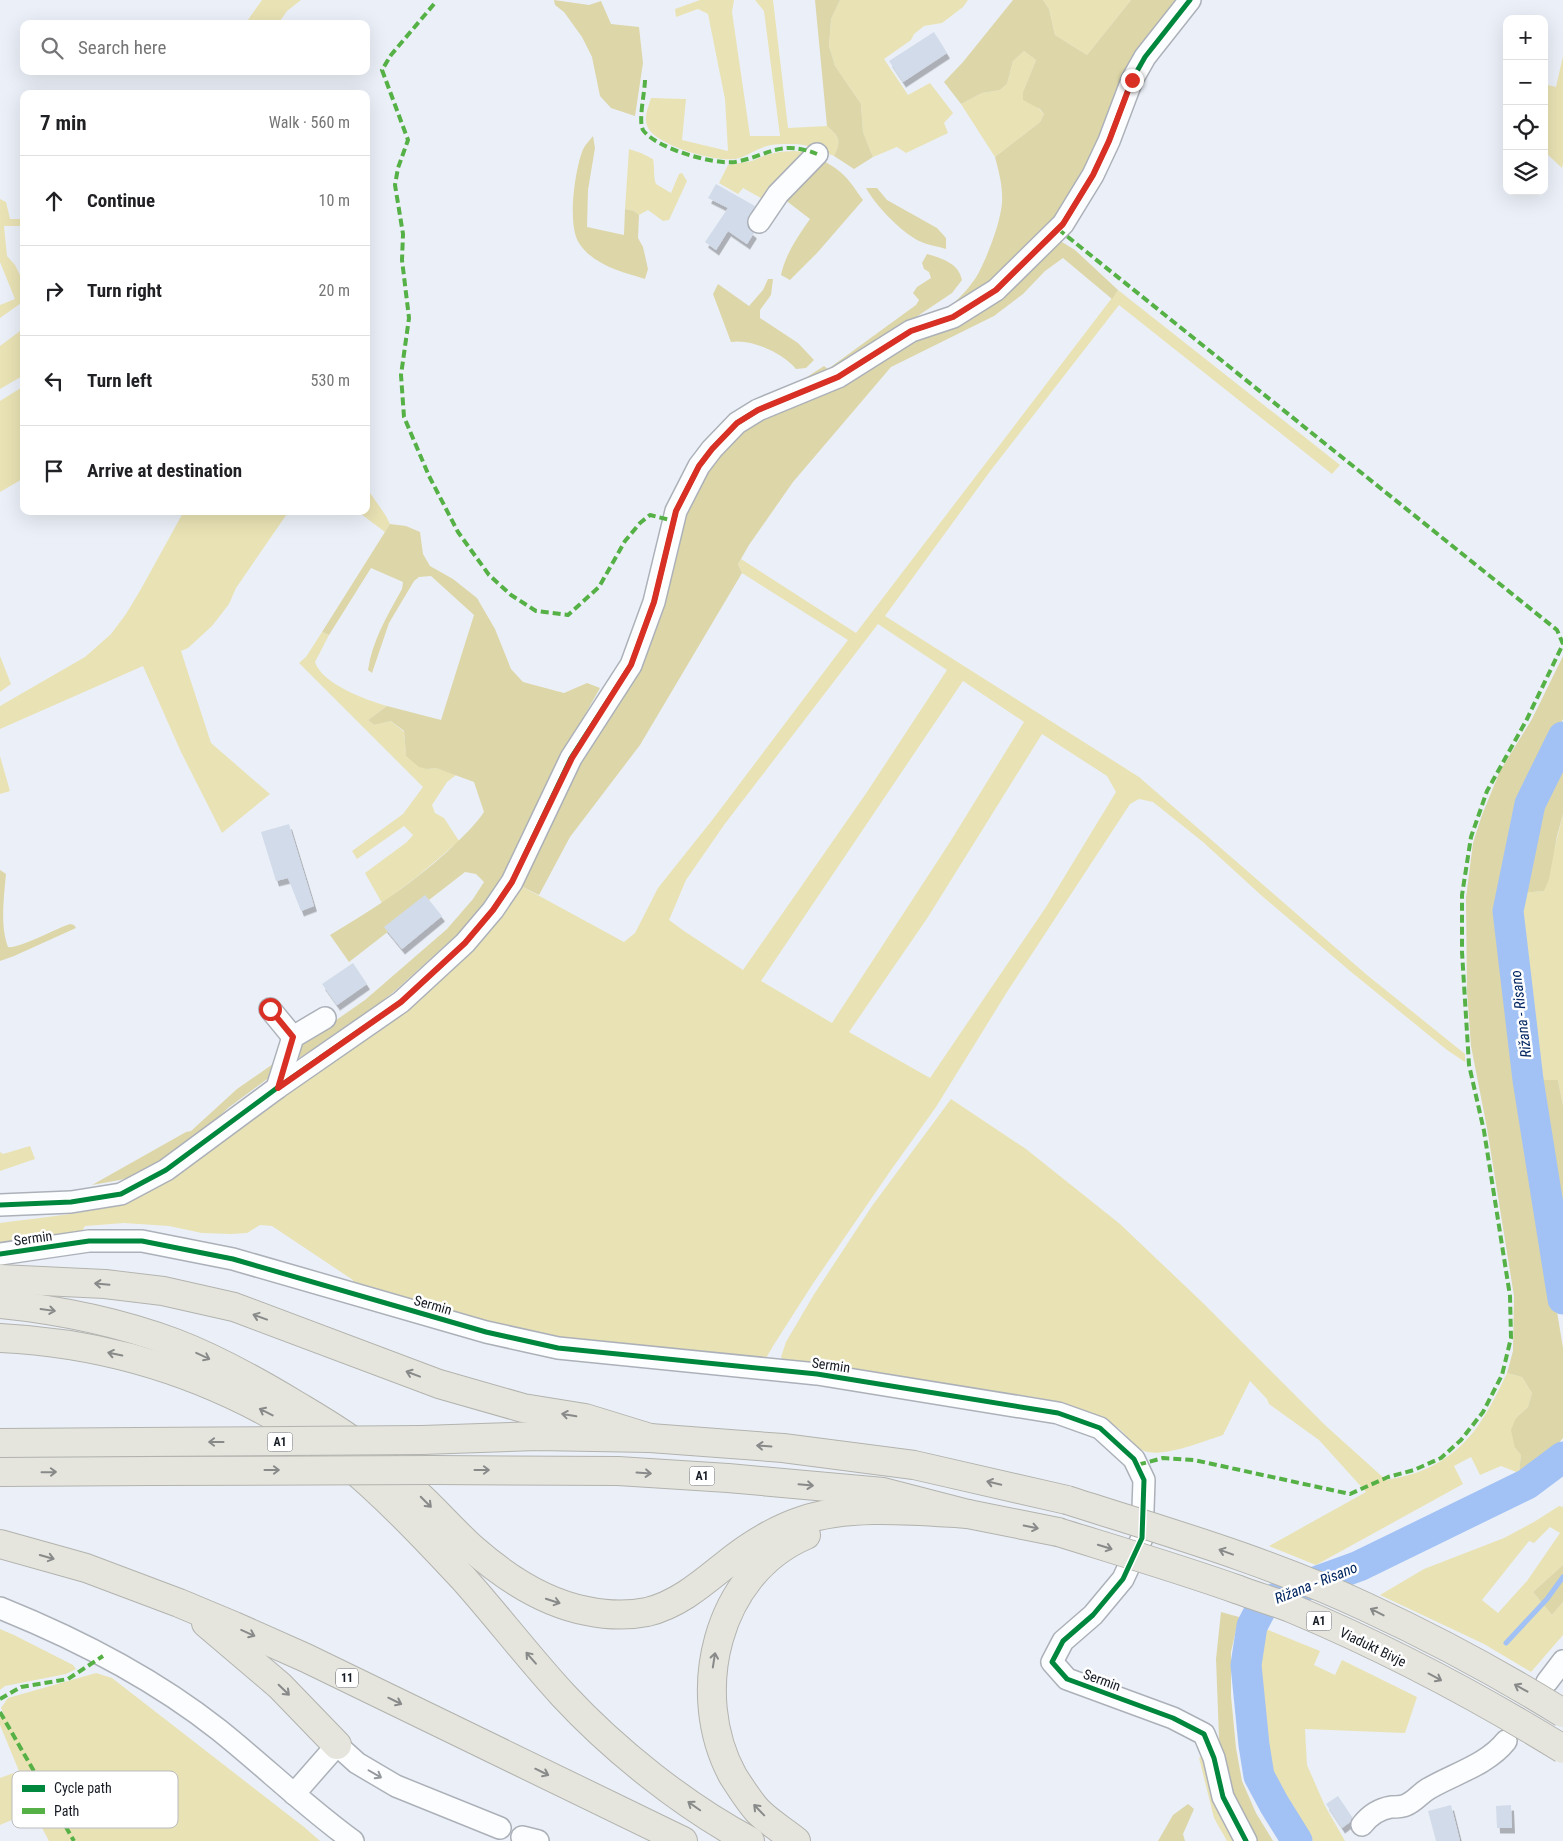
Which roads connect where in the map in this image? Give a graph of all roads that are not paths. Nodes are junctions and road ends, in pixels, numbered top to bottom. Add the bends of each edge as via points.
1 (1190, 0) edge
2 (817, 154) dead end
3 (759, 222) dead end
4 (270, 1009) dead end
5 (325, 1018) dead end
6 (293, 1037) junction
7 (278, 1088) junction
8 (0, 1205) edge
9 (0, 1254) edge
10 (0, 1279) edge
11 (0, 1304) edge
12 (0, 1338) edge
13 (650, 1438) junction
14 (0, 1444) edge
15 (0, 1472) edge
16 (918, 1511) junction
17 (968, 1514) junction
18 (0, 1544) edge
19 (179, 1603) junction
20 (0, 1608) edge
21 (1563, 1661) edge
22 (1548, 1682) dead end
23 (1563, 1713) edge
24 (1506, 1740) dead end
25 (337, 1745) junction
26 (1563, 1749) edge
27 (294, 1794) junction
28 (1362, 1825) dead end
29 (500, 1828) dead end
30 (354, 1841) edge
31 (683, 1841) edge
32 (750, 1841) edge
33 (796, 1841) edge
34 (1246, 1841) edge

1 - 7 street via 1145,57 1132,80 1093,175 1063,224 996,290 953,317 911,331 838,377 758,410 737,423 712,449 699,466 676,511 654,602 631,665 572,758 512,882 493,910 465,943 401,1002
2 - 3 street via 778,194
4 - 6 street
5 - 6 street
6 - 7 street
7 - 8 street via 166,1170 121,1194 71,1202
9 - 34 street, Sermin via 89,1241 142,1241 233,1259 486,1332 558,1348 817,1374 1058,1412 1100,1428 1134,1459 1144,1480 1142,1538 1122,1579 1093,1615 1063,1641 1052,1662 1067,1679 1173,1718 1204,1734 1214,1758 1223,1796
13 -> 10 highway via 585,1418 523,1408 439,1384 234,1307 163,1291 105,1284
11 -> 16 highway via 74,1314 130,1328 177,1344 227,1367 284,1398 367,1451 414,1491 474,1550 507,1575 546,1599 584,1610 612,1615 647,1612 688,1593 770,1535 801,1521 840,1511
32 -> 12 highway via 694,1807 598,1730 563,1695 464,1579 338,1455 223,1390 164,1368 71,1345
13 -> 14 highway, A1, bridge via 538,1436
23 -> 13 highway, A1, bridge via 1366,1606 1252,1561 1067,1500 914,1465 783,1448
15 -> 17 highway, A1, bridge via 618,1471 883,1492
16 - 17 highway
33 -> 16 highway via 758,1810 734,1776 719,1745 710,1688 722,1627 732,1603 751,1577 769,1558 796,1539 828,1526
17 -> 26 highway, Viadukt Bivje / A1, bridge via 1058,1532 1180,1569 1292,1609 1430,1674
18 -> 19 highway, 11 via 86,1568
19 -> 25 highway via 280,1686
19 -> 31 highway, 11 via 306,1658
20 - 27 street via 42,1625 156,1686 218,1729
21 - 22 street
24 - 28 street via 1481,1762 1442,1781 1406,1805 1369,1816
25 - 27 street
25 -> 29 street via 357,1763 396,1786
27 - 30 street

